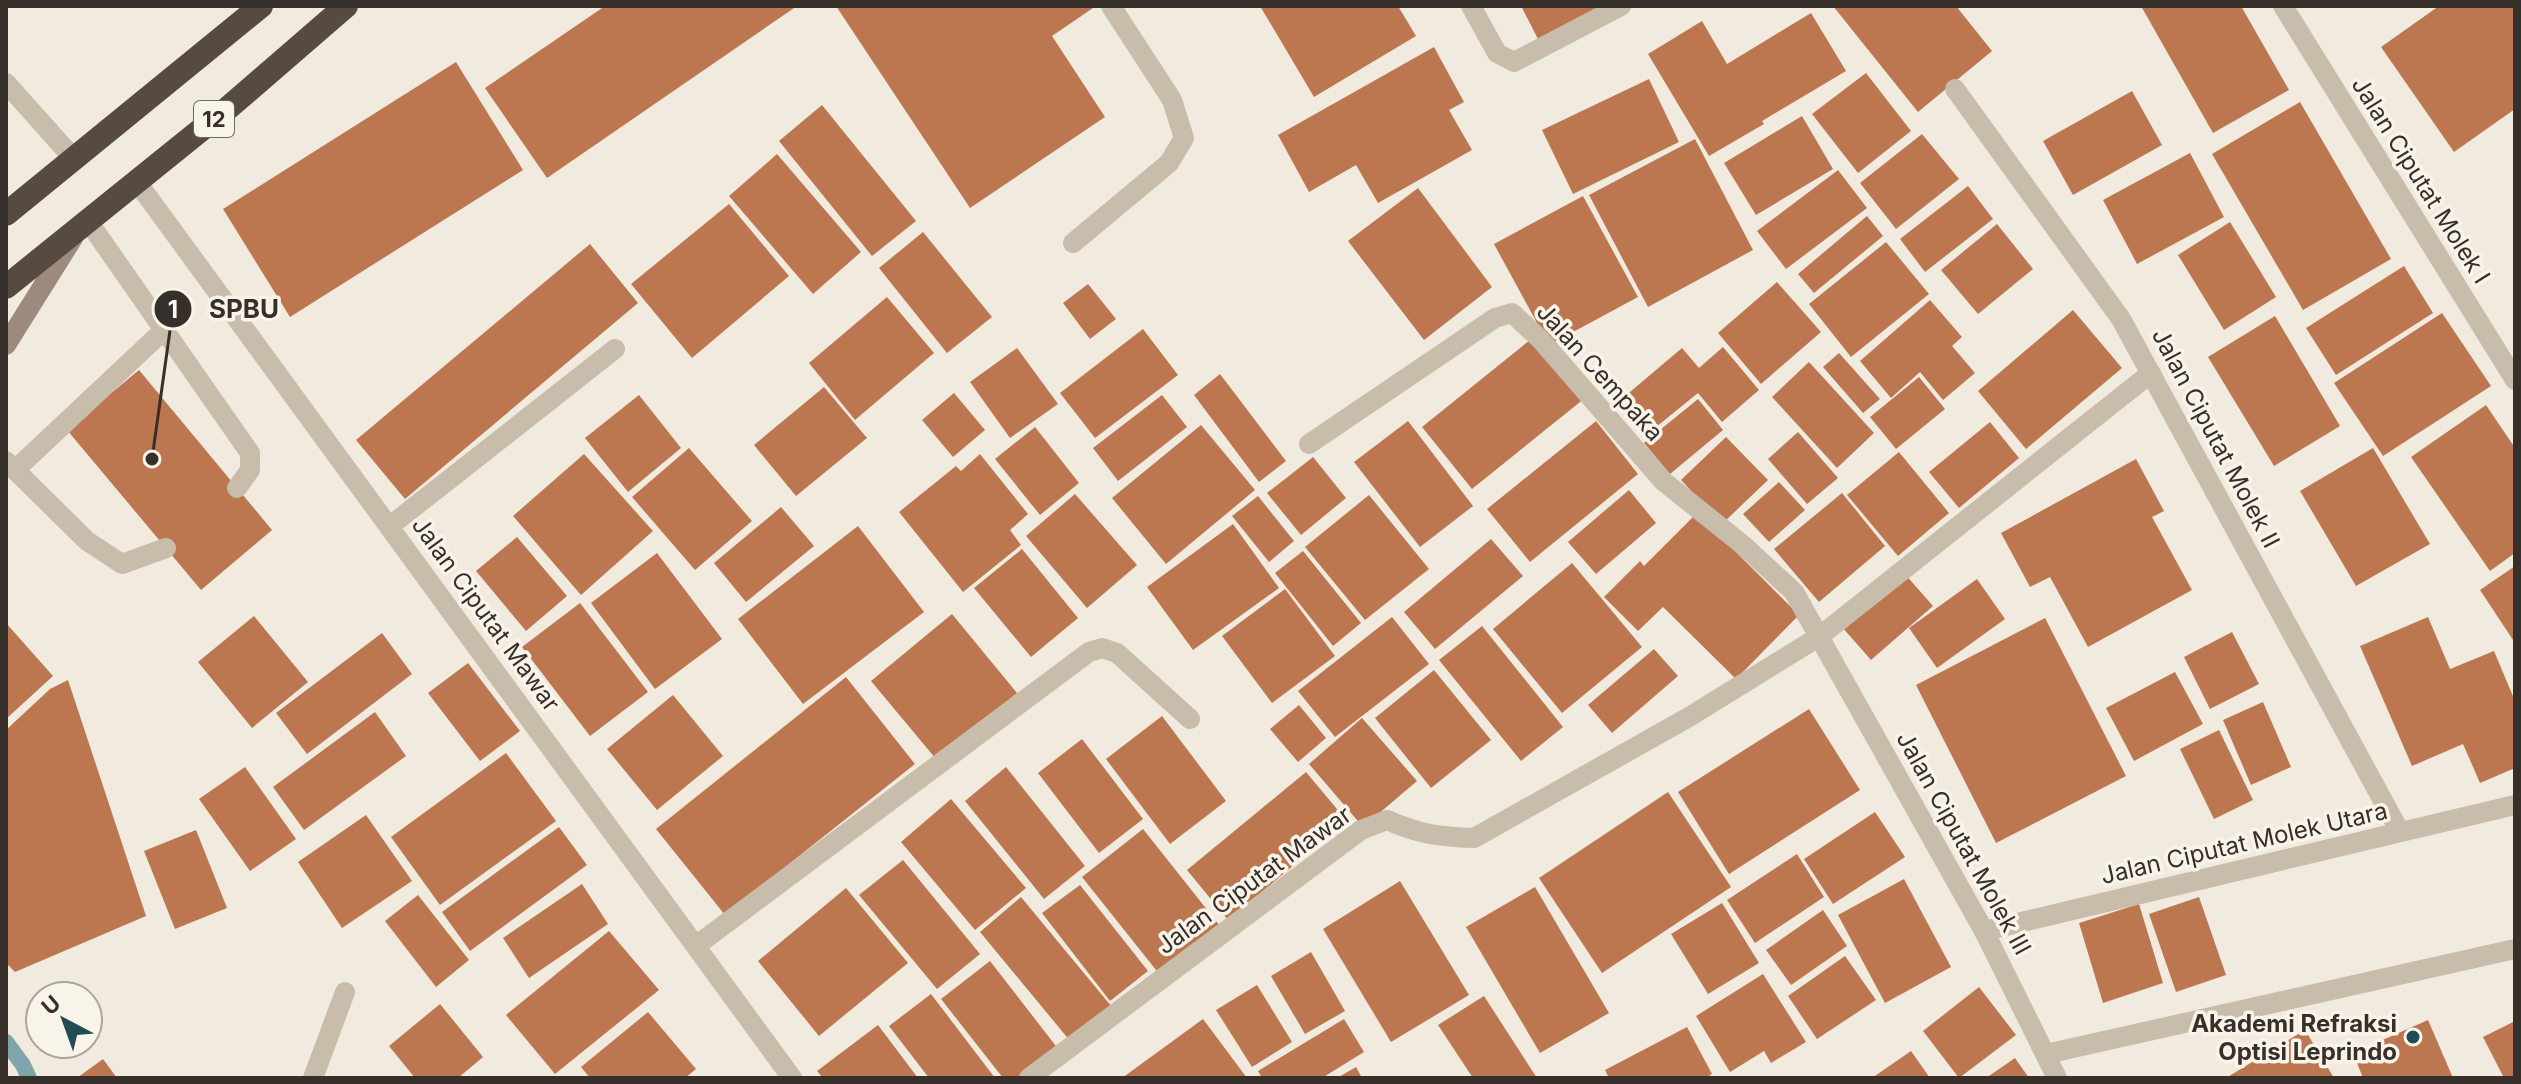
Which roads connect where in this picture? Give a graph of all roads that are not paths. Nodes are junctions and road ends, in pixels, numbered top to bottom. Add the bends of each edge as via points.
1 (261, 6) edge
2 (346, 6) edge
3 (1111, 6) edge
4 (1471, 6) edge
5 (1621, 6) edge
6 (2283, 6) edge
7 (6, 83) edge
8 (1955, 89) dead end
9 (74, 159) junction
10 (137, 182) junction
11 (39, 187) junction
12 (6, 205) edge
13 (6, 214) edge
14 (83, 224) junction
15 (1073, 243) dead end
16 (6, 287) edge
17 (164, 330) junction
18 (6, 345) edge
19 (615, 349) dead end
20 (2151, 373) junction
21 (2515, 380) edge
22 (1309, 444) dead end
23 (10, 465) edge
24 (237, 488) dead end
25 (390, 526) junction
26 (166, 548) dead end
27 (1820, 636) junction
28 (1190, 719) dead end
29 (2515, 805) edge
30 (2400, 832) junction
31 (1984, 931) junction
32 (697, 945) junction
33 (2515, 949) edge
34 (345, 992) dead end
35 (2046, 1054) junction
36 (313, 1078) edge
37 (792, 1078) edge
38 (1029, 1078) edge
39 (2057, 1078) edge

1 - 9 highway, 12
2 - 10 highway, 12
3 - 15 street via 1172,100 1184,138 1169,163
4 - 5 street via 1497,53 1514,62
6 - 21 street, Jalan Ciputat Molek I
7 - 9 street
8 - 20 street, Jalan Ciputat Molek II via 2121,319
9 - 11 highway, 12
10 - 14 highway, 12
10 - 25 street, Jalan Ciputat Mawar
11 - 12 main road
11 - 13 highway, 12
14 - 16 highway, 12
14 - 17 street
14 - 18 main road
17 - 23 street
17 - 24 street via 250,453 250,470
19 - 25 street
20 - 27 street, Jalan Ciputat Mawar
20 - 30 street, Jalan Ciputat Molek II
22 - 27 street, Jalan Cempaka via 1495,318 1512,313 1663,481 1794,592
23 - 26 street via 87,541 122,564
25 - 32 street, Jalan Ciputat Mawar
27 - 31 street, Jalan Ciputat Molek III
27 - 38 street, Jalan Ciputat Mawar via 1474,838 1438,837 1387,820 1361,830
28 - 32 street via 1117,653 1102,648 1089,652
29 - 30 street, Jalan Ciputat Molek Utara
30 - 31 street, Jalan Ciputat Molek Utara
31 - 35 street, Jalan Ciputat Molek III
32 - 37 street, Jalan Ciputat Mawar
33 - 35 street
34 - 36 street
35 - 39 street, Jalan Ciputat Molek III

